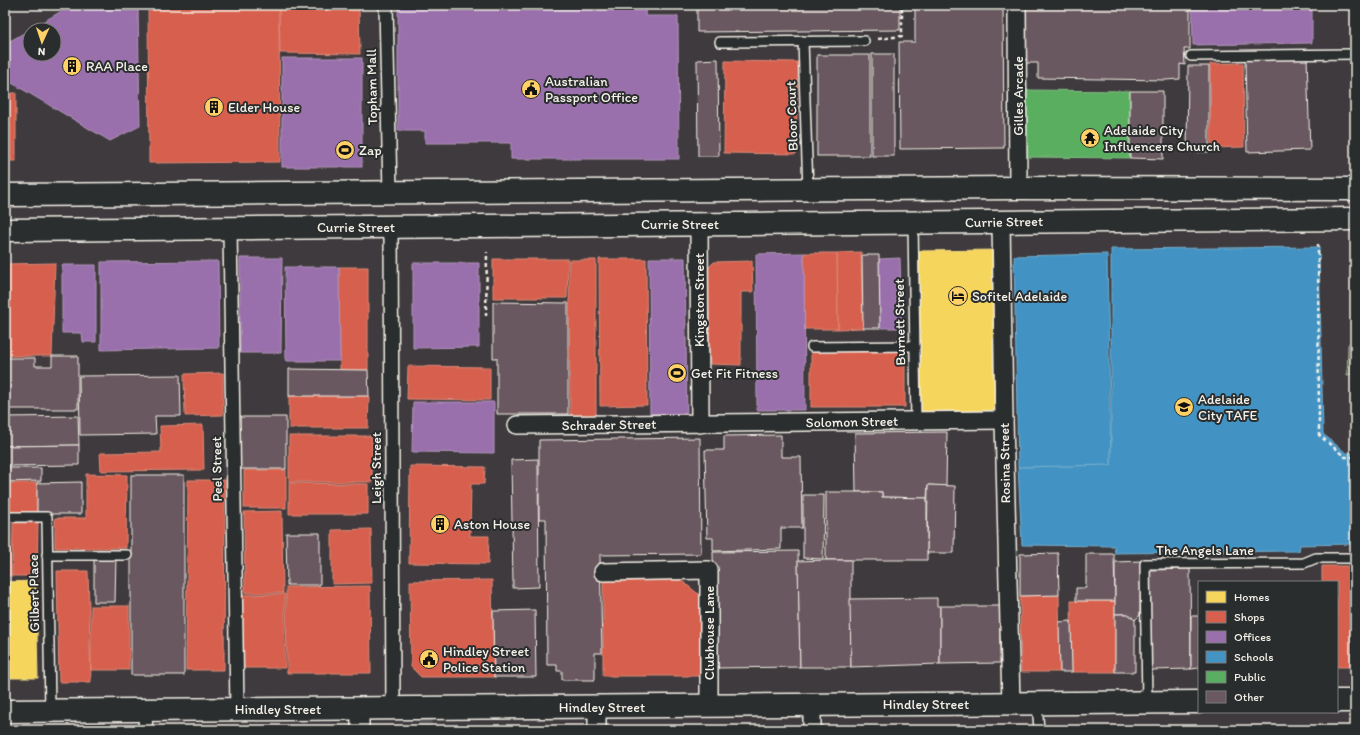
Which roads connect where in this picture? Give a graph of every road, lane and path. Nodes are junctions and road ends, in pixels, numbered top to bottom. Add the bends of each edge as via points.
1 (386, 5) edge
2 (902, 5) edge
3 (1018, 5) edge
4 (803, 41) junction
5 (864, 41) joint
6 (720, 42) dead end
7 (1355, 54) edge
8 (1191, 56) dead end
9 (1018, 188) junction
10 (1355, 189) edge
11 (808, 190) junction
12 (390, 193) junction
13 (5, 195) edge
14 (1355, 219) edge
15 (913, 222) junction
16 (1001, 222) junction
17 (699, 224) junction
18 (391, 227) junction
19 (230, 228) junction
20 (5, 230) edge
21 (1318, 244) dead end
22 (487, 252) dead end
23 (486, 316) dead end
24 (915, 346) junction
25 (812, 347) dead end
26 (1004, 420) junction
27 (916, 421) junction
28 (700, 424) junction
29 (518, 426) dead end
30 (1355, 457) edge
31 (5, 517) edge
32 (47, 555) junction
33 (127, 555) dead end
34 (1355, 558) edge
35 (603, 572) dead end
36 (1338, 701) edge
37 (1355, 701) edge
38 (1198, 702) edge
39 (1038, 703) junction
40 (1148, 703) junction
41 (1011, 704) junction
42 (812, 705) junction
43 (709, 706) junction
44 (597, 707) junction
45 (360, 708) junction
46 (393, 708) junction
47 (237, 709) junction
48 (50, 710) junction
49 (5, 711) edge
50 (146, 720) edge
51 (360, 730) edge
52 (597, 730) edge
53 (812, 730) edge
54 (1039, 730) edge

1 - 12 street, Topham Mall
2 - 5 path via 902,36
3 - 9 street, Gilles Arcade
4 - 5 lane
4 - 6 lane
4 - 11 lane, Bloor Court
7 - 8 lane
9 - 10 main road
9 - 11 main road
11 - 12 main road
12 - 13 main road
14 - 16 main road, Currie Street
15 - 16 main road, Currie Street
15 - 17 main road, Currie Street
15 - 24 lane, Burnett Street
16 - 26 street, Rosina Street
17 - 18 main road, Currie Street
17 - 28 street, Kingston Street
18 - 19 main road, Currie Street
18 - 46 street, Leigh Street
19 - 20 main road, Currie Street
19 - 47 street, Peel Street
21 - 30 path via 1319,435 1345,457
22 - 23 path
24 - 25 lane
24 - 27 lane, Burnett Street
26 - 27 street, Solomon Street
26 - 41 street, Rosina Street
27 - 28 street, Solomon Street
28 - 29 street, Schrader Street
31 - 32 lane, Gilbert Place via 47,517
32 - 33 lane
32 - 48 lane, Gilbert Place
34 - 40 lane, The Angels Lane via 1316,558 1304,563 1145,564
35 - 43 street, Clubhouse Lane via 709,570
36 - 37 main road
38 - 40 main road, Hindley Street
39 - 40 main road, Hindley Street
39 - 41 main road, Hindley Street
39 - 54 lane
41 - 42 main road, Hindley Street
42 - 43 main road, Hindley Street
42 - 53 street
43 - 44 main road, Hindley Street
44 - 46 main road, Hindley Street
44 - 52 street
45 - 46 main road, Hindley Street
45 - 47 main road, Hindley Street
45 - 51 street
47 - 50 main road, Hindley Street
48 - 49 main road, Hindley Street
48 - 50 main road, Hindley Street

